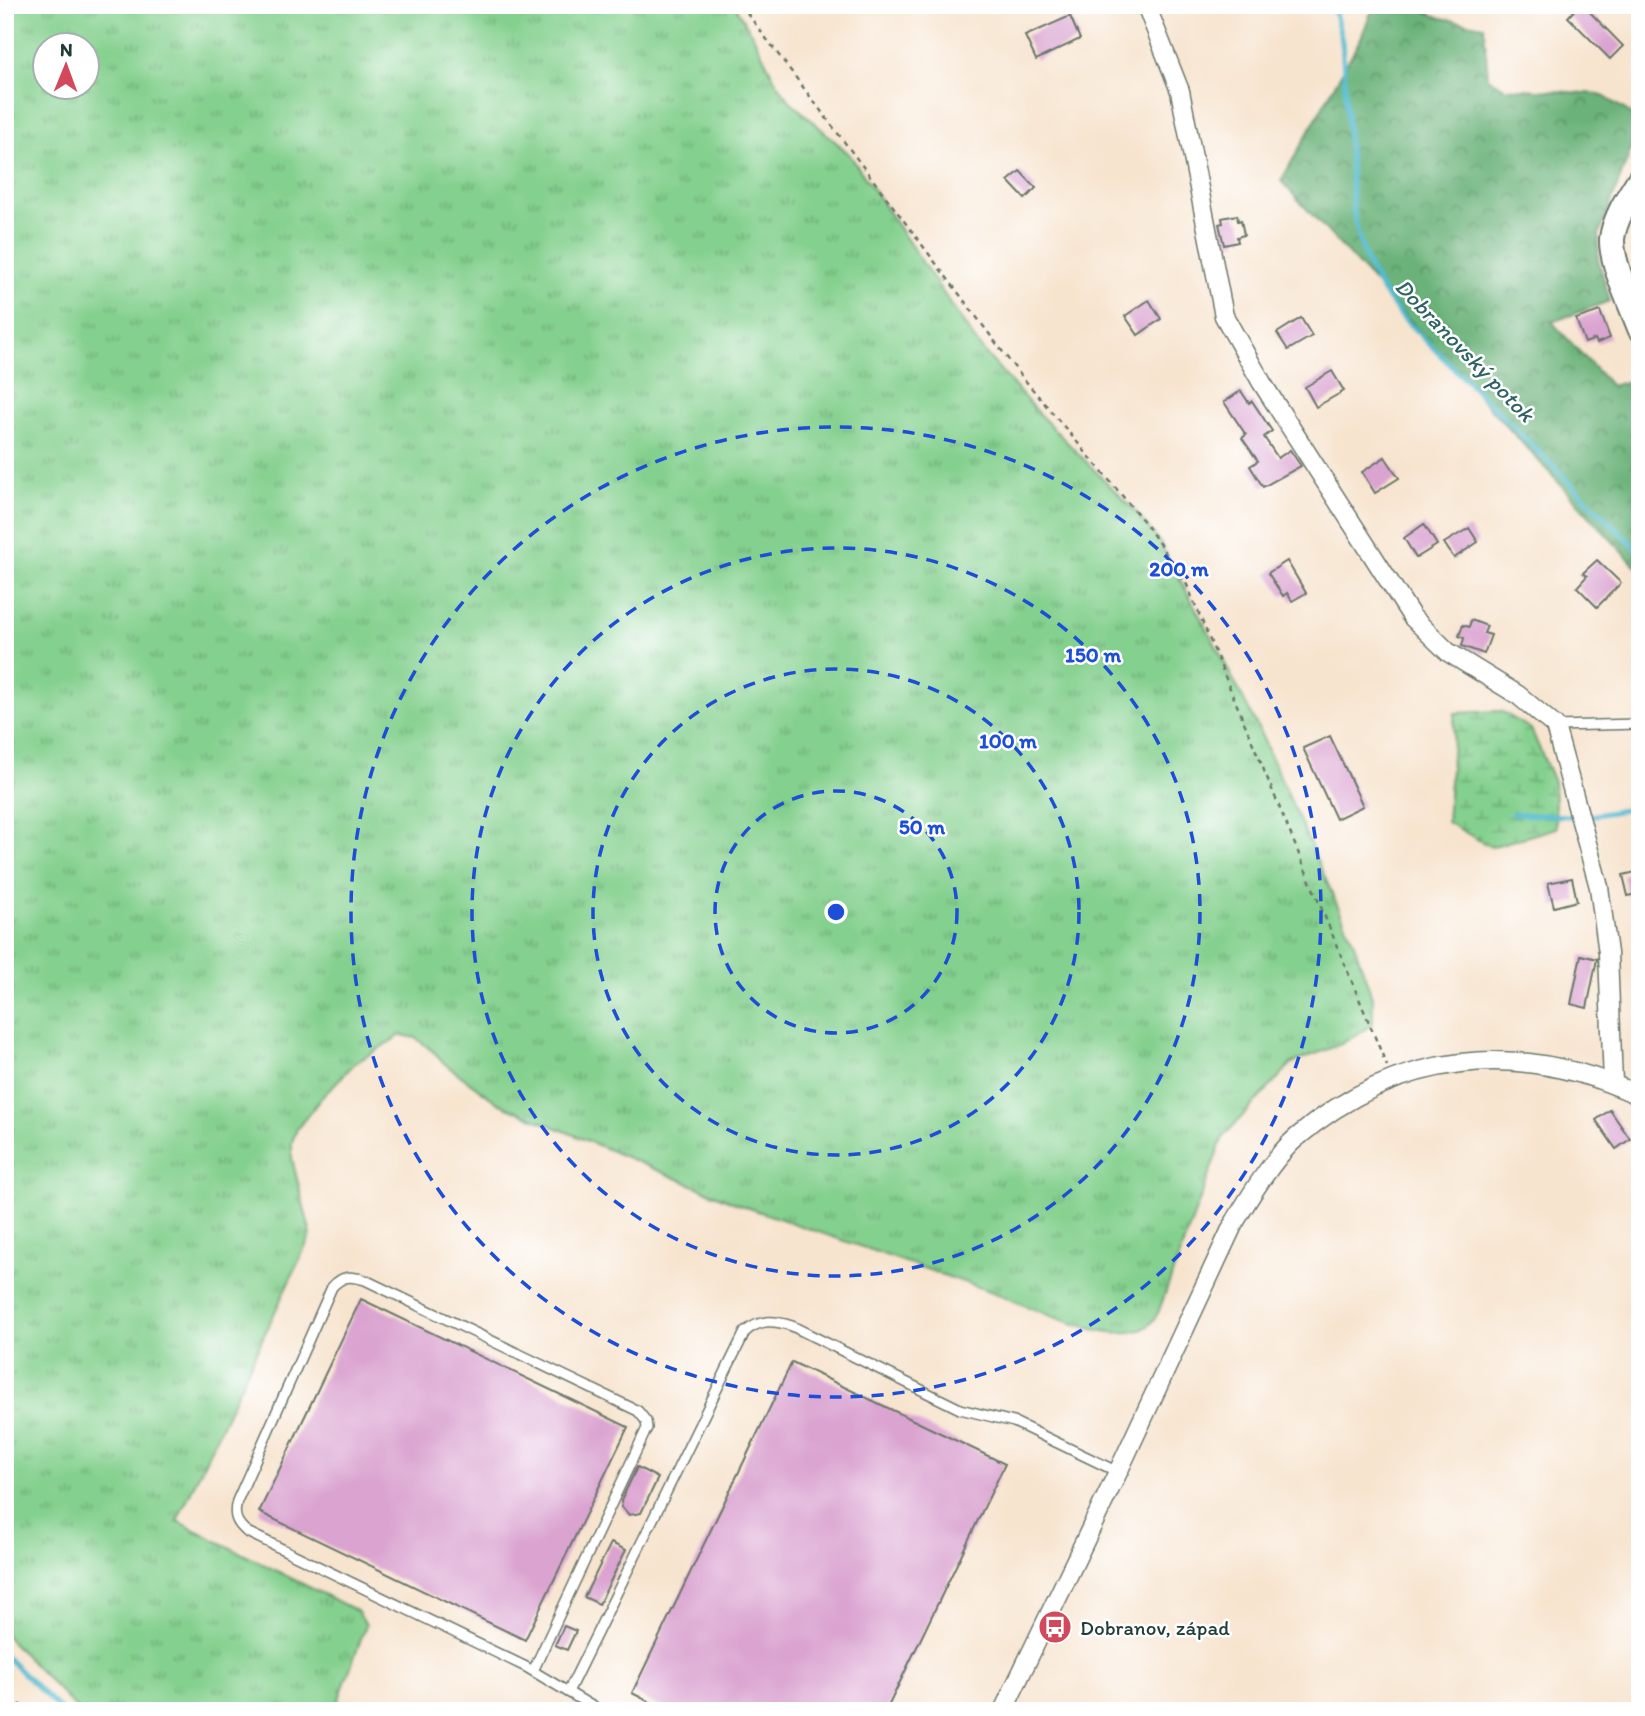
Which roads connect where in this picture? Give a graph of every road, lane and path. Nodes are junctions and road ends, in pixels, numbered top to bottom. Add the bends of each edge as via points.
1 (741, 5) edge
2 (1146, 5) edge
3 (1640, 179) edge
4 (1640, 328) edge
5 (1640, 723) edge
6 (1555, 726) junction
7 (1392, 1078) junction
8 (1613, 1083) junction
9 (1640, 1096) edge
10 (1118, 1472) junction
11 (533, 1671) junction
12 (5, 1690) edge
13 (568, 1692) junction
14 (27, 1711) edge
15 (600, 1711) edge
16 (1003, 1711) edge

1 - 7 path via 1018,372 1146,524 1187,585
2 - 6 street via 1180,90 1224,316 1262,383 1412,617 1448,652 1518,695
3 - 4 street via 1612,239 1618,271
5 - 6 lane
6 - 8 street via 1599,887 1608,953
7 - 8 street via 1434,1066 1508,1060 1576,1071
7 - 10 street via 1350,1098 1294,1140 1255,1189 1233,1225
8 - 9 street
10 - 13 lane via 1014,1422 960,1409 792,1326 774,1321 758,1324 745,1332
10 - 16 street
11 - 11 lane via 647,1428 646,1421 638,1411 365,1280 344,1277 332,1287 237,1501 238,1525
11 - 13 lane
12 - 14 path
13 - 15 lane

